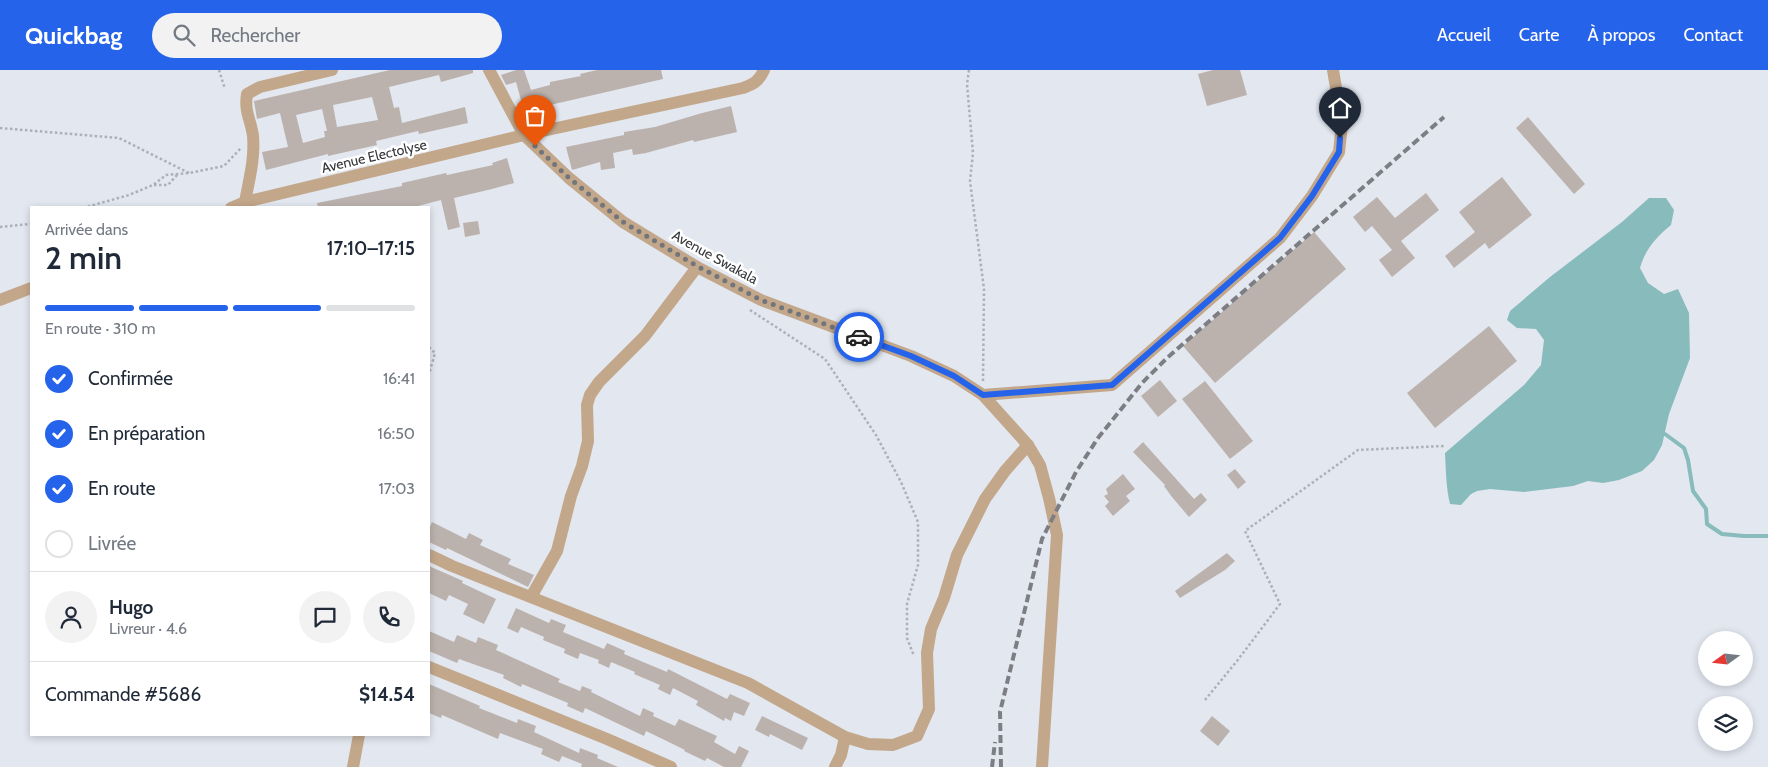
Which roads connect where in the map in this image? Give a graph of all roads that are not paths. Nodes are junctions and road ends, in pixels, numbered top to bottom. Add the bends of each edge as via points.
1 (332, 70) edge
2 (489, 70) edge
3 (764, 70) edge
4 (1333, 70) edge
5 (524, 135) junction
6 (245, 202) junction
7 (236, 206) edge
8 (697, 266) junction
9 (30, 288) edge
10 (0, 300) edge
11 (983, 395) junction
12 (1028, 445) junction
13 (430, 555) edge
14 (531, 597) junction
15 (430, 668) edge
16 (359, 736) edge
17 (845, 737) junction
18 (353, 767) edge
19 (671, 767) edge
20 (835, 767) edge
21 (1042, 767) edge

1 - 6 street via 260,87 247,94 245,105 253,136 252,167
2 - 5 street, Avenue Swakala
3 - 5 street, Avenue Electolyse via 759,80 743,88
4 - 11 street via 1342,124 1339,152 1312,196 1280,238 1112,385
5 - 6 street, Avenue Electolyse
5 - 8 street, Avenue Swakala via 569,178 623,222
6 - 7 street, Avenue Electolyse
8 - 11 street, Avenue Swakala via 761,300 920,360 954,376
8 - 14 street via 645,336 590,395 588,441 582,466 557,551
9 - 10 street
11 - 12 street, Avenue Swakala
12 - 17 street via 985,499 957,556 931,629 927,653 929,709 917,736 893,745 868,744
12 - 21 street, Avenue Swakala via 1040,465 1057,535
13 - 14 street
14 - 17 street via 748,683
15 - 19 street
16 - 18 street
17 - 20 street

